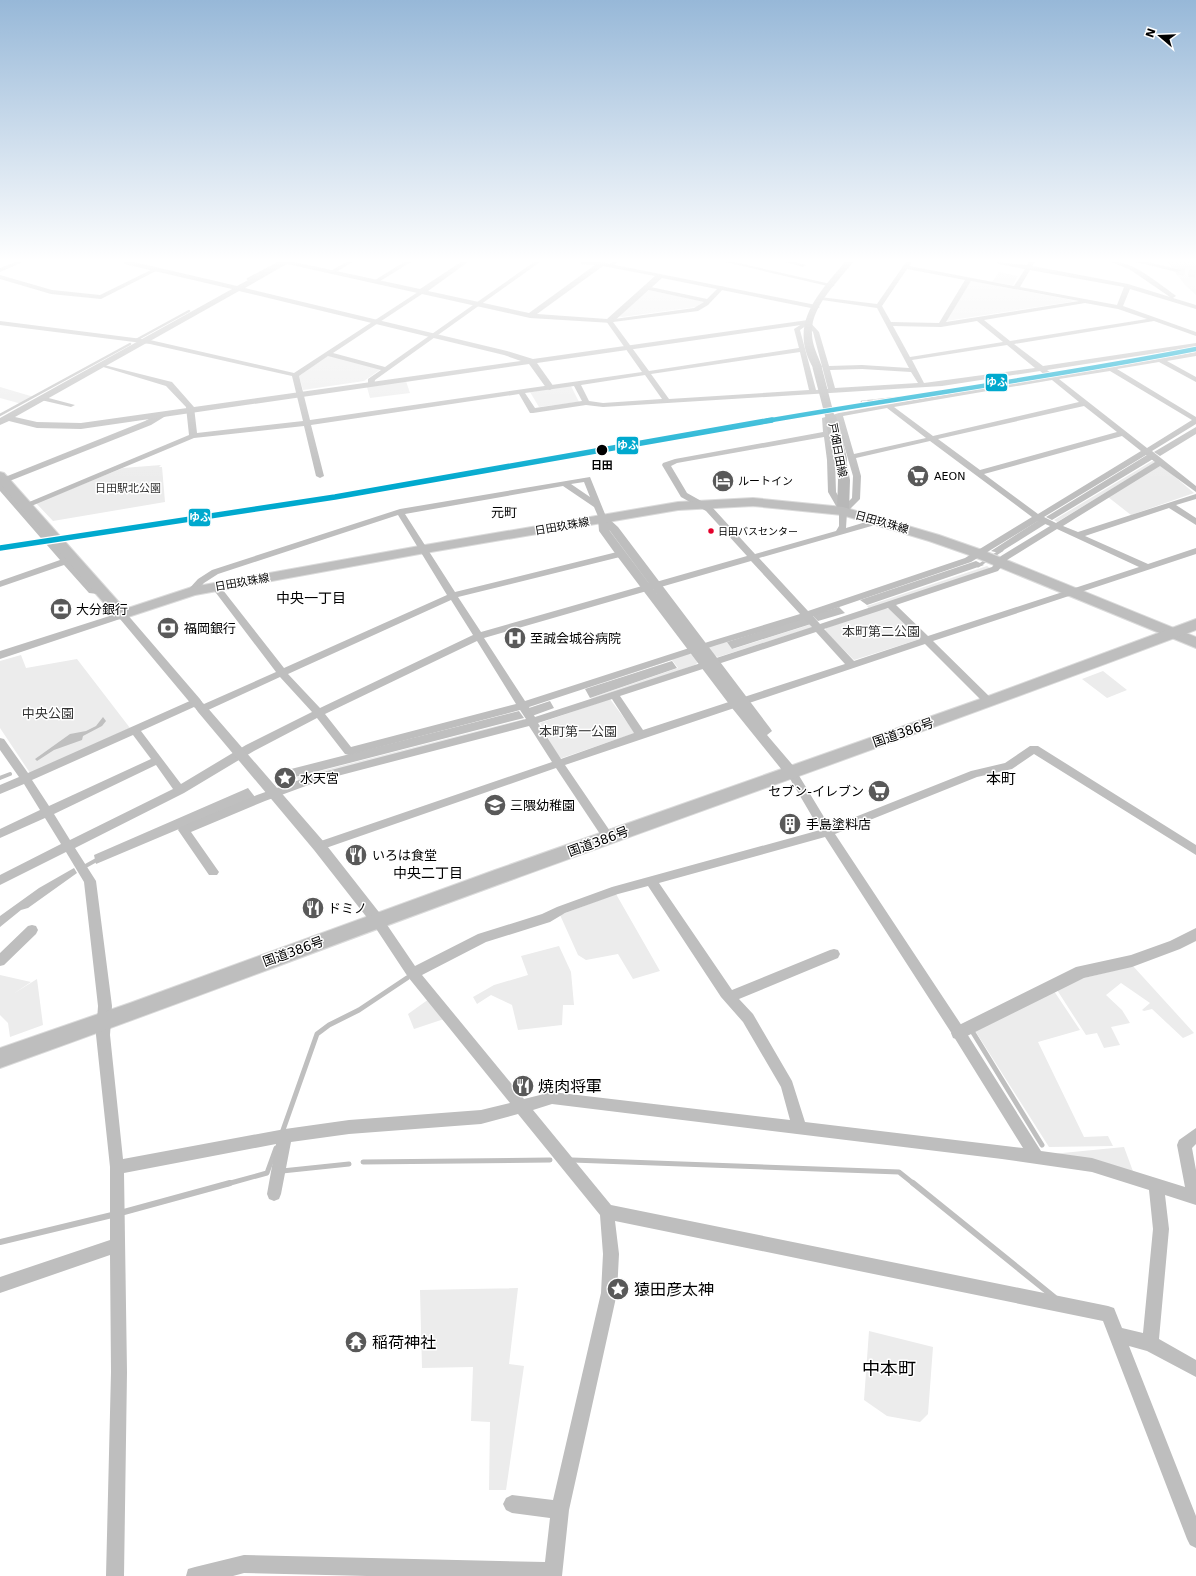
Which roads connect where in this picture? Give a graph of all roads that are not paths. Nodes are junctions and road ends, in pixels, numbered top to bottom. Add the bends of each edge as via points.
1 (435, 335) edge
2 (96, 336) edge
3 (156, 336) edge
4 (355, 336) edge
5 (437, 336) edge
6 (620, 336) edge
7 (710, 336) edge
8 (799, 336) edge
9 (808, 336) edge
10 (895, 336) edge
11 (999, 336) edge
12 (1056, 336) edge
13 (145, 342) junction
14 (1009, 343) junction
15 (1196, 345) edge
16 (628, 347) junction
17 (802, 350) junction
18 (327, 354) junction
19 (1196, 354) edge
20 (908, 359) junction
21 (1160, 360) junction
22 (531, 361) junction
23 (102, 365) junction
24 (821, 368) junction
25 (1042, 368) junction
26 (1110, 368) junction
27 (386, 369) junction
28 (914, 370) junction
29 (647, 374) junction
30 (296, 375) junction
31 (1195, 378) edge
32 (1055, 379) junction
33 (371, 384) junction
34 (578, 384) junction
35 (922, 385) junction
36 (550, 387) junction
37 (832, 390) junction
38 (812, 391) junction
39 (521, 392) junction
40 (299, 394) junction
41 (44, 398) junction
42 (667, 401) junction
43 (586, 403) junction
44 (1086, 403) junction
45 (71, 405) dead end
46 (888, 406) junction
47 (190, 410) junction
48 (165, 414) junction
49 (839, 415) junction
50 (8, 418) junction
51 (1196, 420) edge
52 (0, 422) edge
53 (308, 423) junction
54 (1123, 433) junction
55 (826, 434) junction
56 (193, 436) junction
57 (931, 438) junction
58 (1146, 450) junction
59 (846, 458) junction
60 (1161, 462) junction
61 (980, 473) junction
62 (320, 476) dead end
63 (1, 481) edge
64 (564, 483) junction
65 (1196, 490) edge
66 (1196, 496) edge
67 (698, 504) junction
68 (1169, 504) junction
69 (26, 505) junction
70 (597, 505) junction
71 (844, 511) junction
72 (400, 512) junction
73 (1037, 517) junction
74 (603, 519) junction
75 (879, 521) junction
76 (1196, 522) edge
77 (1056, 525) junction
78 (840, 532) junction
79 (1079, 535) junction
80 (425, 549) junction
81 (1196, 552) edge
82 (977, 553) junction
83 (621, 554) junction
84 (754, 556) junction
85 (66, 561) junction
86 (1000, 563) junction
87 (1148, 568) junction
88 (0, 584) edge
89 (216, 587) junction
90 (652, 587) junction
91 (192, 591) junction
92 (103, 593) junction
93 (1071, 593) junction
94 (452, 596) junction
95 (890, 604) junction
96 (122, 615) junction
97 (807, 615) junction
98 (1196, 624) edge
99 (819, 628) junction
100 (1171, 633) junction
101 (479, 636) junction
102 (926, 641) junction
103 (1196, 643) edge
104 (699, 648) junction
105 (0, 655) edge
106 (711, 664) junction
107 (854, 666) junction
108 (282, 673) junction
109 (614, 695) junction
110 (989, 702) junction
111 (741, 703) junction
112 (199, 705) junction
113 (524, 706) junction
114 (319, 713) junction
115 (532, 721) junction
116 (135, 730) junction
117 (641, 735) junction
118 (0, 742) edge
119 (240, 754) junction
120 (157, 760) junction
121 (559, 764) junction
122 (791, 772) junction
123 (26, 779) junction
124 (0, 790) edge
125 (180, 790) junction
126 (274, 794) junction
127 (46, 812) junction
128 (829, 832) junction
129 (0, 834) edge
130 (608, 837) junction
131 (69, 846) junction
132 (319, 846) junction
133 (1196, 851) edge
134 (213, 872) dead end
135 (0, 880) edge
136 (650, 880) junction
137 (377, 920) junction
138 (32, 930) dead end
139 (1196, 934) edge
140 (834, 954) dead end
141 (0, 961) edge
142 (413, 973) junction
143 (730, 997) junction
144 (104, 1021) junction
145 (959, 1033) junction
146 (0, 1058) edge
147 (520, 1106) junction
148 (799, 1127) junction
149 (1196, 1135) edge
150 (285, 1136) junction
151 (1037, 1157) junction
152 (117, 1167) junction
153 (1156, 1186) junction
154 (274, 1194) dead end
155 (1195, 1198) edge
156 (607, 1212) junction
157 (118, 1245) junction
158 (0, 1285) edge
159 (1116, 1334) junction
160 (1150, 1343) junction
161 (1196, 1369) edge
162 (512, 1504) dead end
163 (560, 1510) junction
164 (1196, 1539) edge
165 (553, 1573) edge
166 (115, 1576) edge
167 (195, 1576) edge

1 - 27 street
2 - 13 street
3 - 13 street
4 - 18 street
5 - 22 street
6 - 16 street
7 - 16 street
8 - 17 street
9 - 24 main road, 戸畑日田線
10 - 20 street
11 - 14 street
12 - 14 street
13 - 23 street
13 - 30 street
14 - 20 street
14 - 25 street
15 - 25 street
16 - 22 street
16 - 29 street
17 - 29 street
17 - 38 street
18 - 27 street
18 - 30 street
19 - 21 street
20 - 28 street
21 - 26 street
21 - 31 street
22 - 33 street
22 - 36 street
23 - 41 street
23 - 47 street via 168,384
24 - 28 street
24 - 37 street
24 - 59 main road, 戸畑日田線, bridge
25 - 32 street
25 - 35 street
26 - 32 street
26 - 51 street
27 - 33 street via 372,378
28 - 35 street
29 - 34 street
29 - 42 street
30 - 40 street
32 - 44 street
32 - 46 street
33 - 40 street
34 - 36 street
34 - 43 street
35 - 37 street
36 - 39 street
37 - 38 street
38 - 42 street
39 - 43 street via 533,411
39 - 53 street
40 - 47 street
40 - 53 street
41 - 45 street
41 - 50 street
42 - 43 street via 603,405
44 - 54 street
44 - 57 street
46 - 49 street
46 - 57 street
47 - 48 street
47 - 56 street
48 - 50 street via 81,426 37,424
48 - 63 street
49 - 55 street via 825,420
49 - 59 street
50 - 52 street
51 - 58 street
53 - 56 street
53 - 62 street
54 - 58 street
54 - 61 street
55 - 67 street via 666,464 684,495
55 - 71 street via 831,460 832,492
56 - 69 street
57 - 59 street
57 - 61 street
58 - 60 street
58 - 73 street
59 - 71 main road, 戸畑日田線
60 - 65 street
60 - 77 street
61 - 73 street
63 - 69 main road
63 - 85 street
64 - 70 street
64 - 70 street via 586,479
64 - 72 street
66 - 68 street
67 - 71 main road, 日田玖珠線 via 753,502
67 - 74 main road, 日田玖珠線
67 - 84 street via 709,509
68 - 76 street
68 - 79 street
69 - 92 main road
70 - 74 street
71 - 75 main road, 日田玖珠線
71 - 78 street
72 - 80 street
72 - 91 street via 215,572
73 - 77 street
73 - 82 street
74 - 80 main road, 日田玖珠線
74 - 83 street via 604,531
74 - 90 street via 614,528
75 - 78 street
75 - 82 main road, 日田玖珠線
77 - 79 street
77 - 86 street
78 - 84 street
79 - 87 street
80 - 89 main road, 日田玖珠線
80 - 94 street
81 - 87 street
82 - 86 main road, 日田玖珠線
82 - 97 street via 968,560
83 - 90 street
83 - 94 street
84 - 90 street
84 - 97 street
85 - 88 street
85 - 92 street via 92,591
86 - 93 main road, 日田玖珠線
86 - 95 street via 995,569
87 - 93 street
89 - 91 main road, 日田玖珠線
89 - 108 street
90 - 101 street
90 - 104 street
91 - 96 main road, 日田玖珠線
92 - 96 main road
93 - 100 main road, 日田玖珠線
93 - 102 street
94 - 101 street
94 - 108 street
95 - 99 street
95 - 102 street
96 - 105 street
96 - 112 street
97 - 99 street
97 - 104 street
98 - 100 highway, 国道386号
99 - 106 street
99 - 107 street
100 - 103 main road, 日田玖珠線
100 - 110 highway, 国道386号
101 - 113 street
101 - 114 street
102 - 107 street
102 - 110 street
104 - 106 street
104 - 113 street
106 - 109 street
106 - 111 street
107 - 111 street
108 - 112 street
108 - 114 street
109 - 115 street
109 - 117 street
110 - 122 highway, 国道386号
111 - 117 street
111 - 122 street
112 - 116 street
112 - 119 street
113 - 114 street via 349,751
113 - 115 street
114 - 119 street
115 - 121 street
115 - 126 street via 320,777
116 - 120 street
116 - 123 street
117 - 121 street
118 - 123 street
119 - 125 street
119 - 126 street
120 - 125 street
120 - 127 street
121 - 130 street
121 - 132 street
122 - 128 street
122 - 130 highway, 国道386号
123 - 124 street
123 - 127 street
125 - 131 street
126 - 132 street
126 - 134 street via 184,830
127 - 129 street
127 - 131 street
128 - 133 street via 975,774 1008,766 1034,749
128 - 136 street
128 - 145 street
130 - 137 highway, 国道386号
131 - 135 street
131 - 144 street via 90,881
132 - 137 street
136 - 142 street via 482,938
136 - 143 street
137 - 142 street
137 - 144 highway, 国道386号
138 - 141 street
139 - 145 street via 1132,961 1081,972
140 - 143 street
142 - 147 street
143 - 148 street via 748,1018 787,1085
144 - 146 highway, 国道386号
144 - 152 street via 103,1035
145 - 151 street
147 - 148 street via 552,1098
147 - 150 street via 481,1117 349,1127
147 - 156 street
148 - 151 street
149 - 155 street via 1184,1145
150 - 152 street
150 - 154 street
151 - 153 street via 1092,1165
152 - 157 street
153 - 155 street
153 - 160 street via 1161,1229
156 - 159 street via 1108,1314
156 - 163 street via 611,1254 609,1293
157 - 158 street
157 - 166 street via 119,1372
159 - 160 street
159 - 164 street
160 - 161 street
162 - 163 street
163 - 165 street
165 - 167 street via 244,1564

